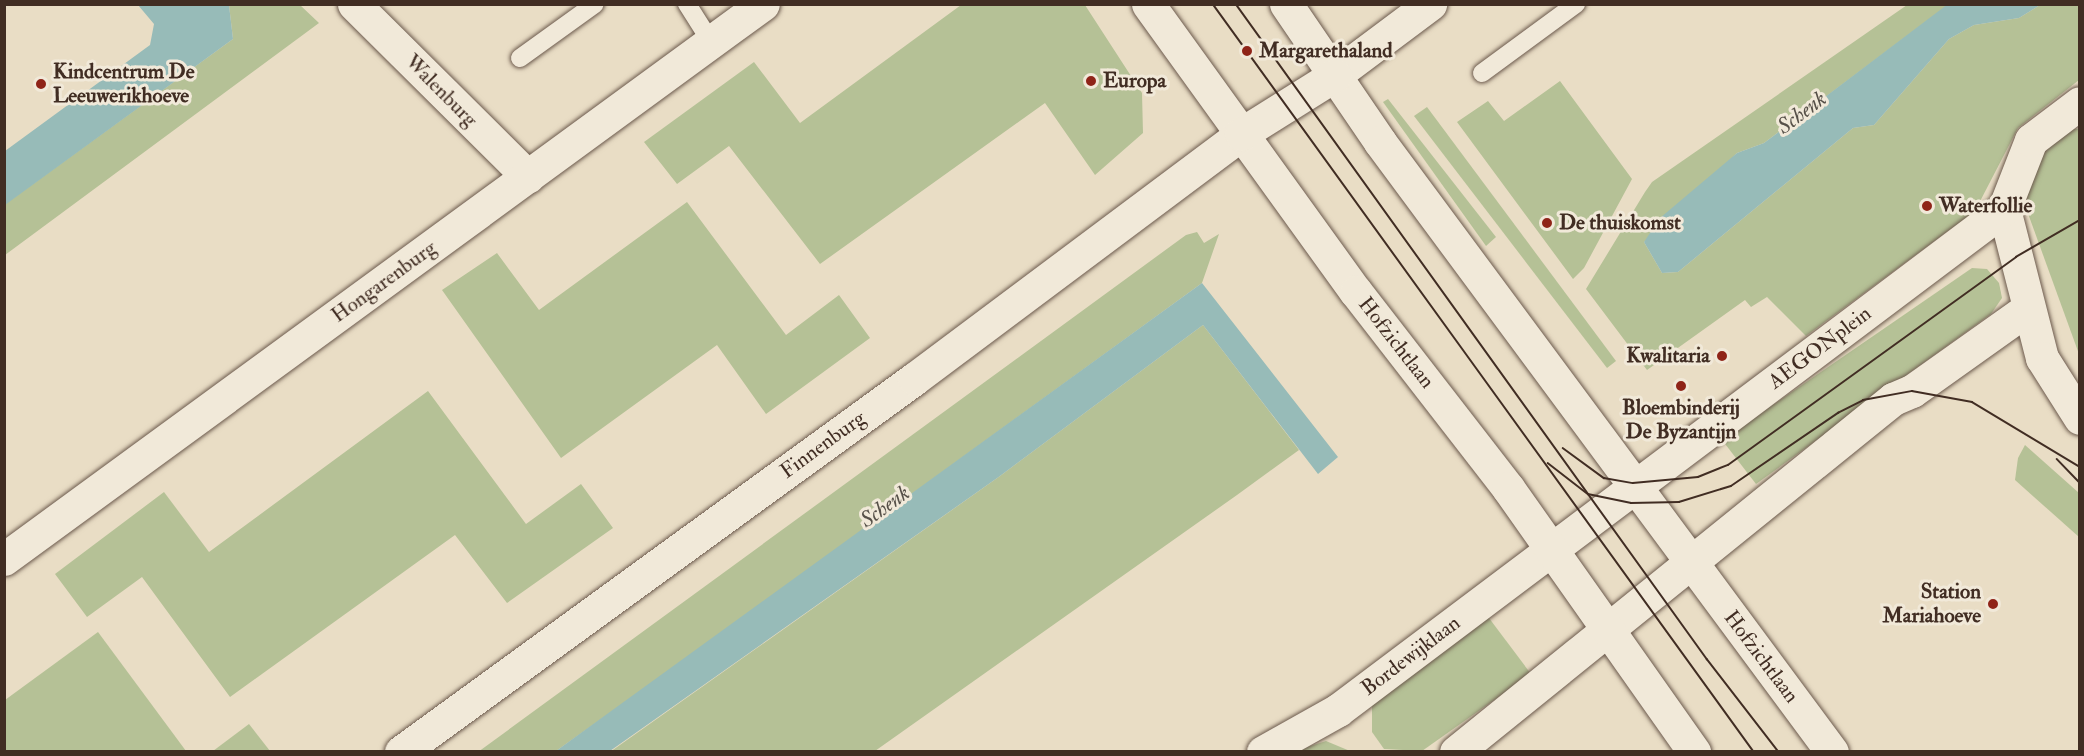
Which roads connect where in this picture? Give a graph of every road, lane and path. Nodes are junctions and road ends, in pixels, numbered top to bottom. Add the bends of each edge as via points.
1 (354, 4) edge
2 (595, 4) edge
3 (687, 4) edge
4 (763, 4) edge
5 (1148, 4) edge
6 (1286, 4) edge
7 (1430, 4) edge
8 (1576, 4) edge
9 (711, 42) junction
10 (520, 58) dead end
11 (1482, 73) dead end
12 (1335, 75) junction
13 (2079, 103) edge
14 (1241, 134) junction
15 (528, 177) junction
16 (2004, 209) junction
17 (2029, 308) junction
18 (2079, 418) edge
19 (1636, 487) junction
20 (1552, 551) junction
21 (4, 559) edge
22 (1691, 562) junction
23 (1607, 630) junction
24 (401, 752) edge
25 (1263, 752) edge
26 (1456, 752) edge
27 (1694, 752) edge
28 (1832, 752) edge

1 - 15 street, Walenburg
2 - 10 lane
3 - 9 lane
4 - 9 street, Hongarenburg
5 - 14 street, Hofzichtlaan
6 - 12 street, Hofzichtlaan
7 - 12 street
8 - 11 lane
9 - 15 street, Hongarenburg
12 - 14 street
12 - 19 street, Hofzichtlaan via 1380,142
13 - 16 street via 2031,140
14 - 20 street, Hofzichtlaan
14 - 24 street, Finnenburg via 914,379
15 - 21 street, Hongarenburg
16 - 17 street
16 - 19 street, AEGONplein
17 - 18 street via 2042,358
17 - 22 street via 1912,391 1893,399
19 - 20 street
19 - 22 street, Hofzichtlaan
20 - 23 street, Hofzichtlaan
20 - 25 street, Bordewijklaan via 1338,710
22 - 23 street
22 - 28 street, Hofzichtlaan
23 - 26 street
23 - 27 street, Hofzichtlaan

